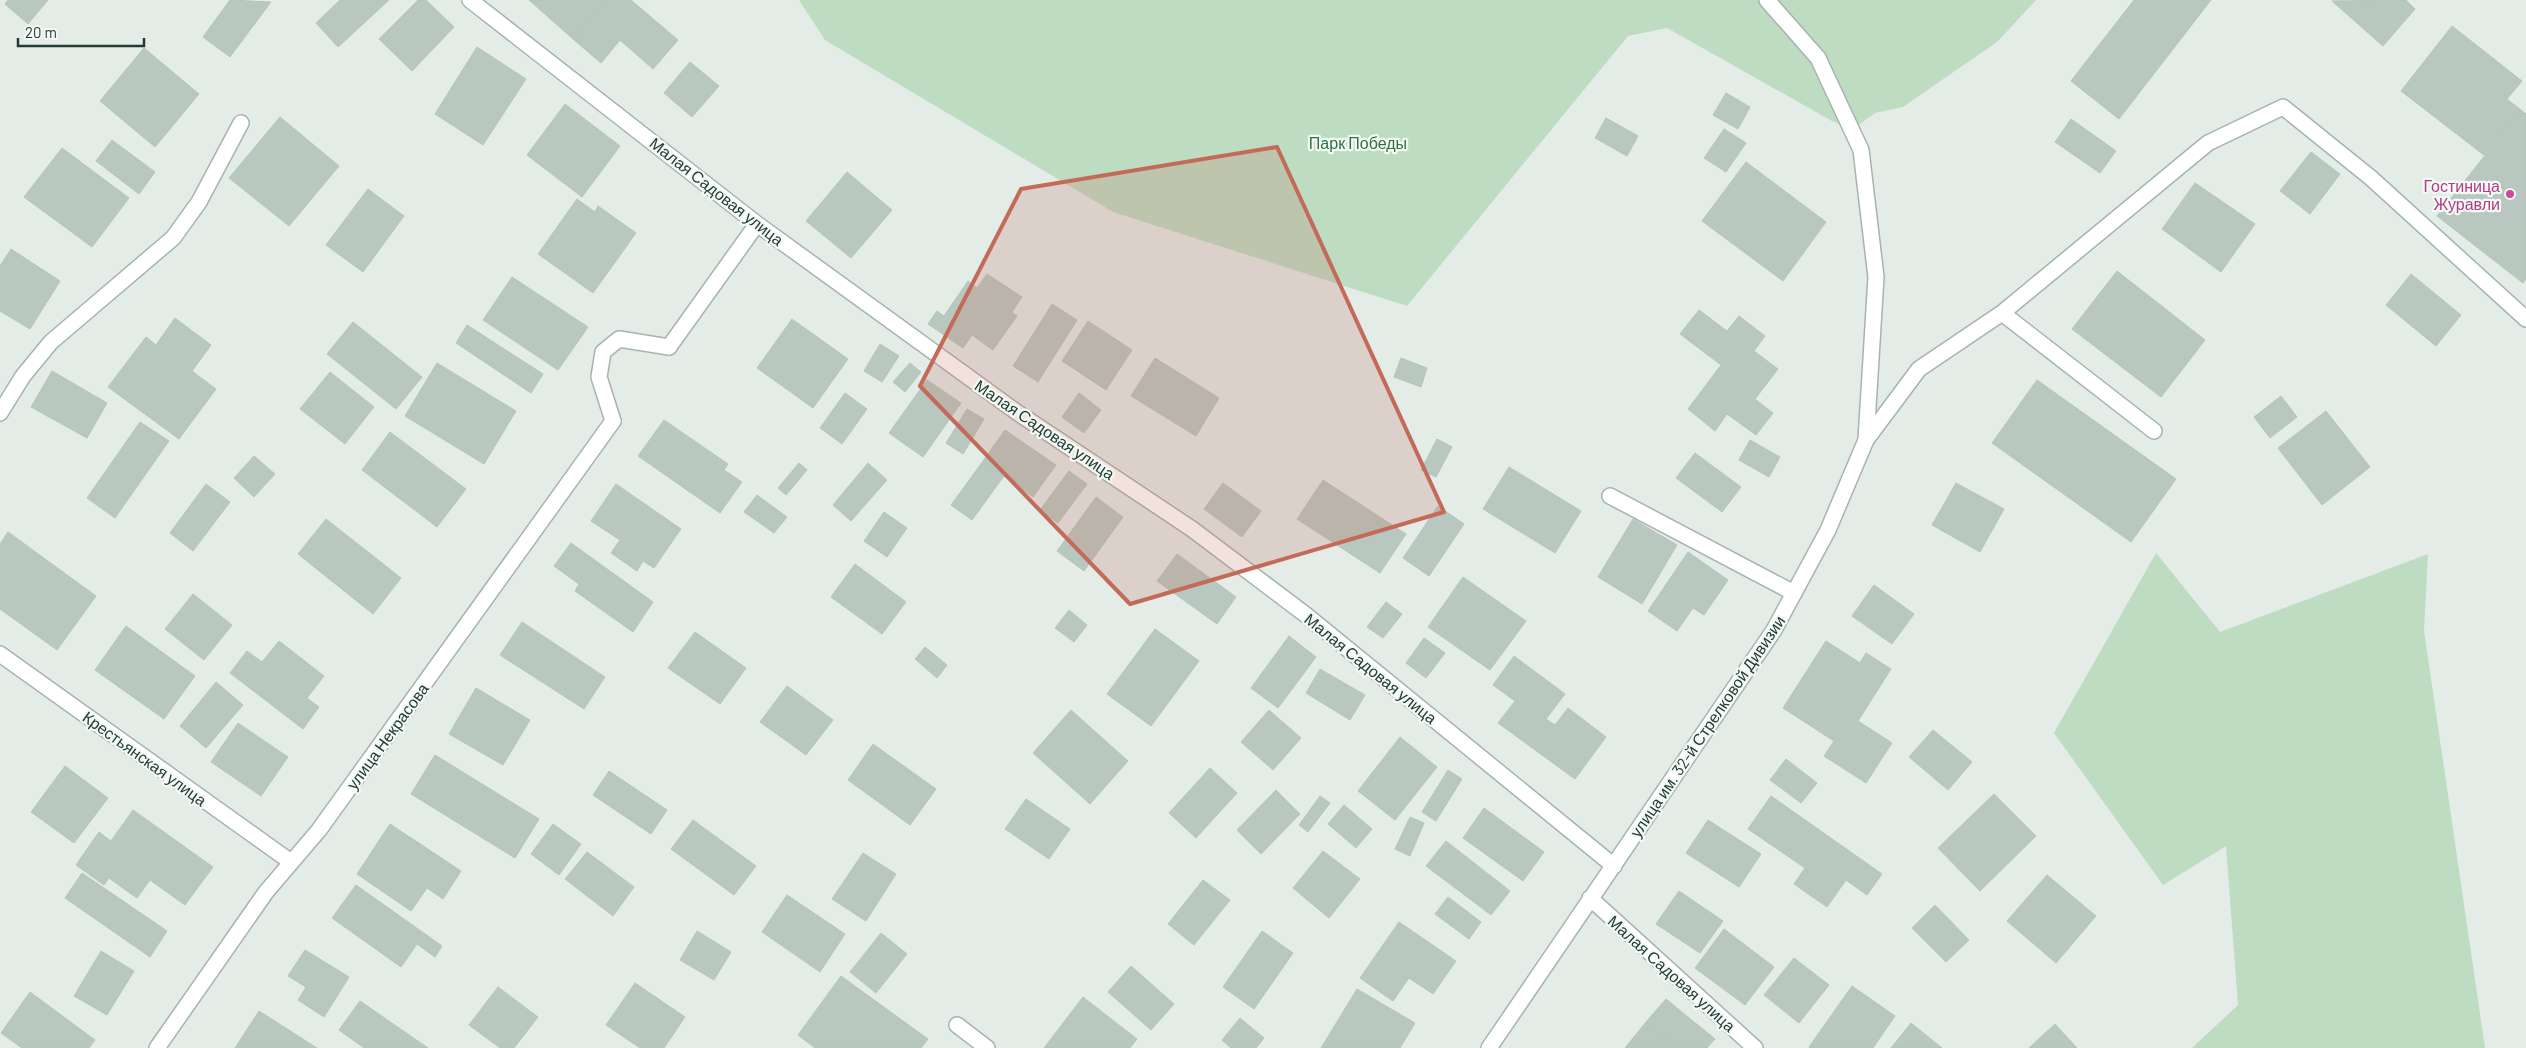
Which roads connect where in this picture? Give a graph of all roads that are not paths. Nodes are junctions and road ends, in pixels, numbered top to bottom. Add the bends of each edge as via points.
1 (470, 0) edge
2 (1767, 0) edge
3 (241, 123) dead end
4 (757, 224) junction
5 (2002, 313) junction
6 (2526, 319) edge
7 (0, 413) edge
8 (2154, 431) dead end
9 (1866, 440) junction
10 (1610, 496) dead end
11 (1794, 593) junction
12 (0, 654) edge
13 (291, 862) junction
14 (1614, 866) junction
15 (1590, 898) junction
16 (957, 1025) dead end
17 (157, 1048) edge
18 (986, 1048) edge
19 (1489, 1048) edge
20 (1755, 1048) edge

1 - 4 street, Малая Садовая улица
2 - 9 street, улица им. 32-й Стрелковой Дивизии via 1818,58 1861,150 1876,277
3 - 7 street via 199,202 172,238 50,342
4 - 13 street, улица Некрасова via 670,347 619,339 603,352 599,377 613,421 319,830
4 - 14 street, Малая Садовая улица via 1018,413 1192,529 1306,615
5 - 6 street via 2208,143 2283,107 2371,178
5 - 8 street
5 - 9 street via 1919,369
9 - 11 street, улица им. 32-й Стрелковой Дивизии via 1828,530
10 - 11 street
11 - 14 street, улица им. 32-й Стрелковой Дивизии via 1774,630
12 - 13 street, Крестьянская улица
13 - 17 street, улица Некрасова via 266,892
14 - 15 street, улица им. 32-й Стрелковой Дивизии
15 - 19 street
15 - 20 street, Малая Садовая улица
16 - 18 street

